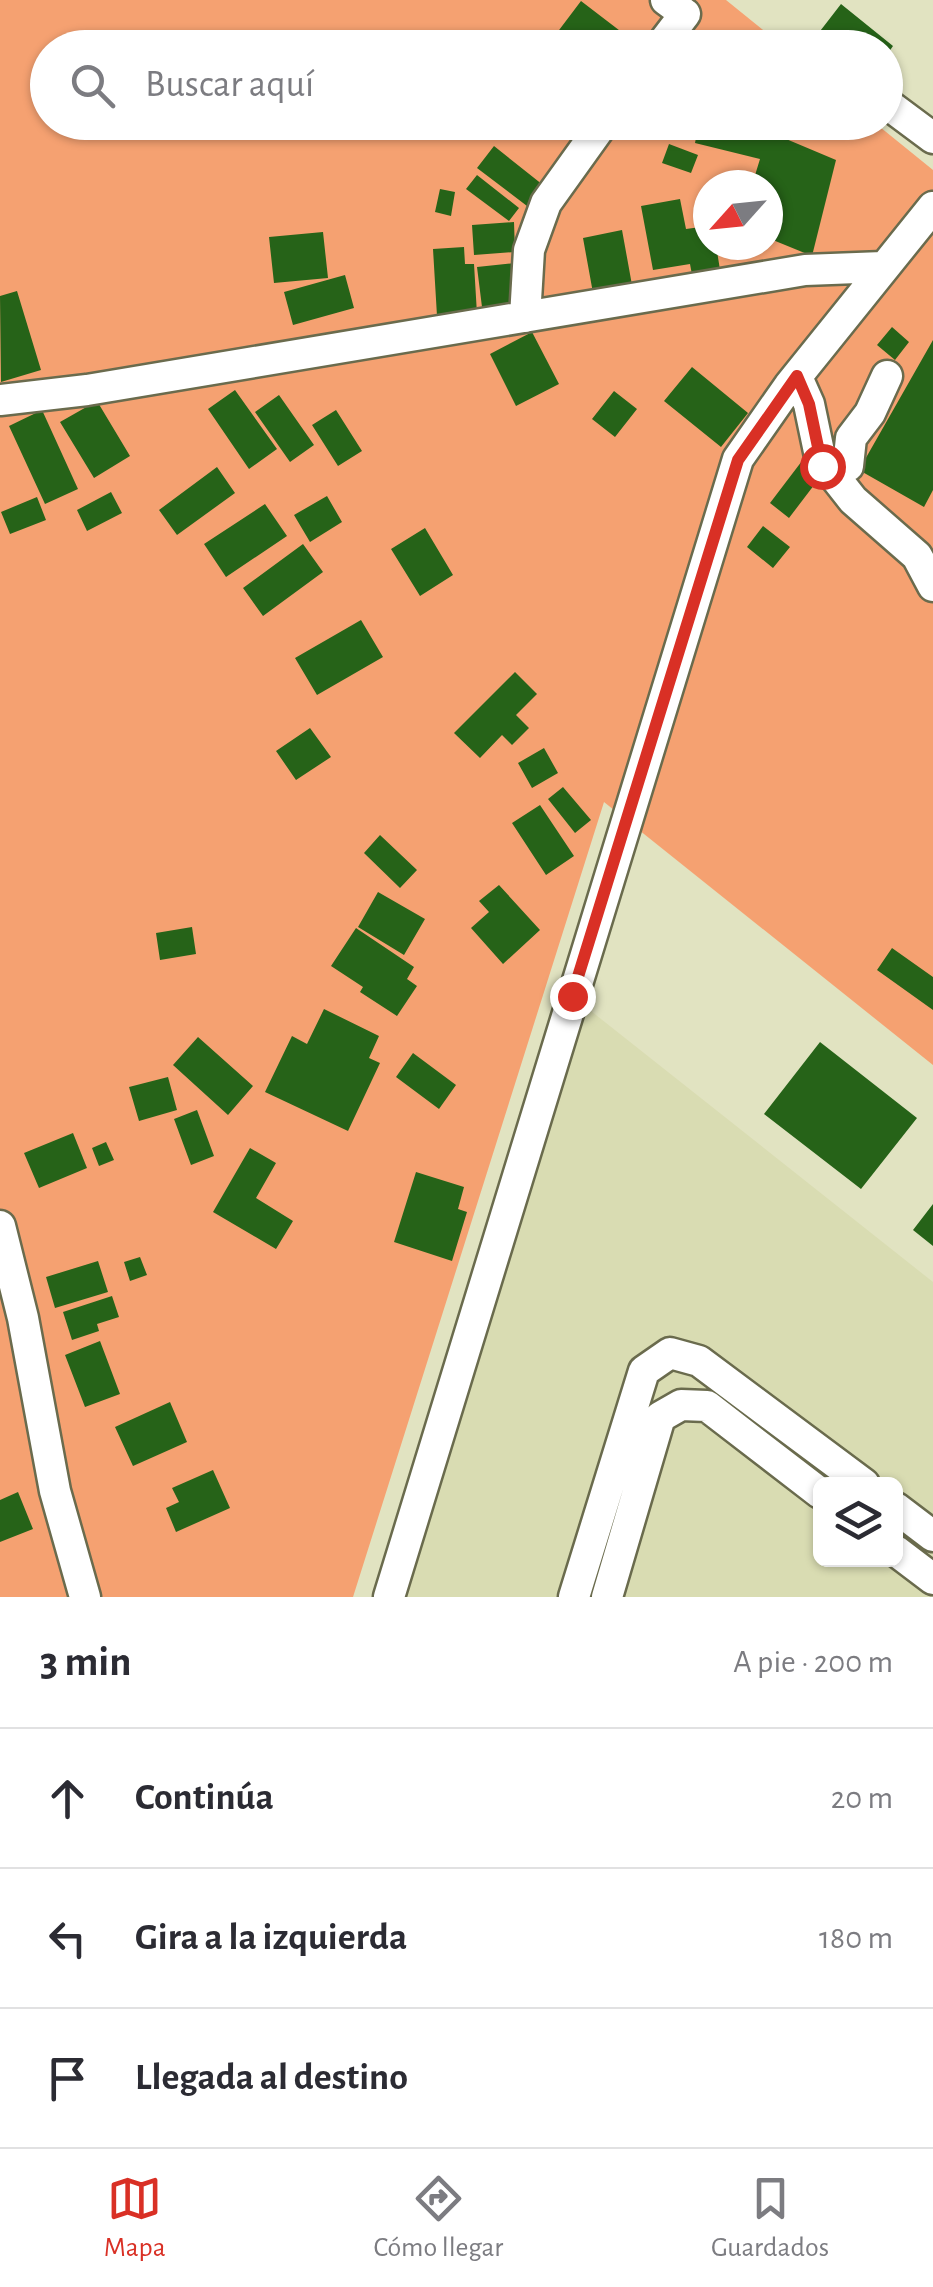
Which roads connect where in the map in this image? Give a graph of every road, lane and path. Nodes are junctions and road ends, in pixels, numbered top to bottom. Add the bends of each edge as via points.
1 (666, 0) edge
2 (673, 30) edge
3 (903, 116) edge
4 (933, 138) edge
5 (591, 140) edge
6 (933, 207) edge
7 (884, 267) junction
8 (525, 316) junction
9 (797, 376) junction
10 (887, 376) dead end
11 (0, 400) edge
12 (831, 472) junction
13 (933, 586) edge
14 (0, 1226) edge
15 (10, 1303) edge
16 (855, 1477) edge
17 (813, 1488) edge
18 (903, 1513) edge
19 (933, 1536) edge
20 (903, 1555) edge
21 (933, 1579) edge
22 (84, 1597) edge
23 (389, 1597) edge
24 (574, 1597) edge
25 (607, 1597) edge

1 - 2 street via 685,14
3 - 4 street
5 - 8 street via 546,203 529,250
6 - 7 street
7 - 8 street via 805,270
7 - 9 street
8 - 11 street
9 - 12 street via 822,466
9 - 23 street via 738,460
10 - 12 street via 852,438 848,466
12 - 13 street via 917,556
14 - 15 street
15 - 22 street
16 - 24 street via 700,1361 670,1353 644,1371
17 - 25 street via 707,1406 681,1405 660,1416
18 - 19 street
20 - 21 street

